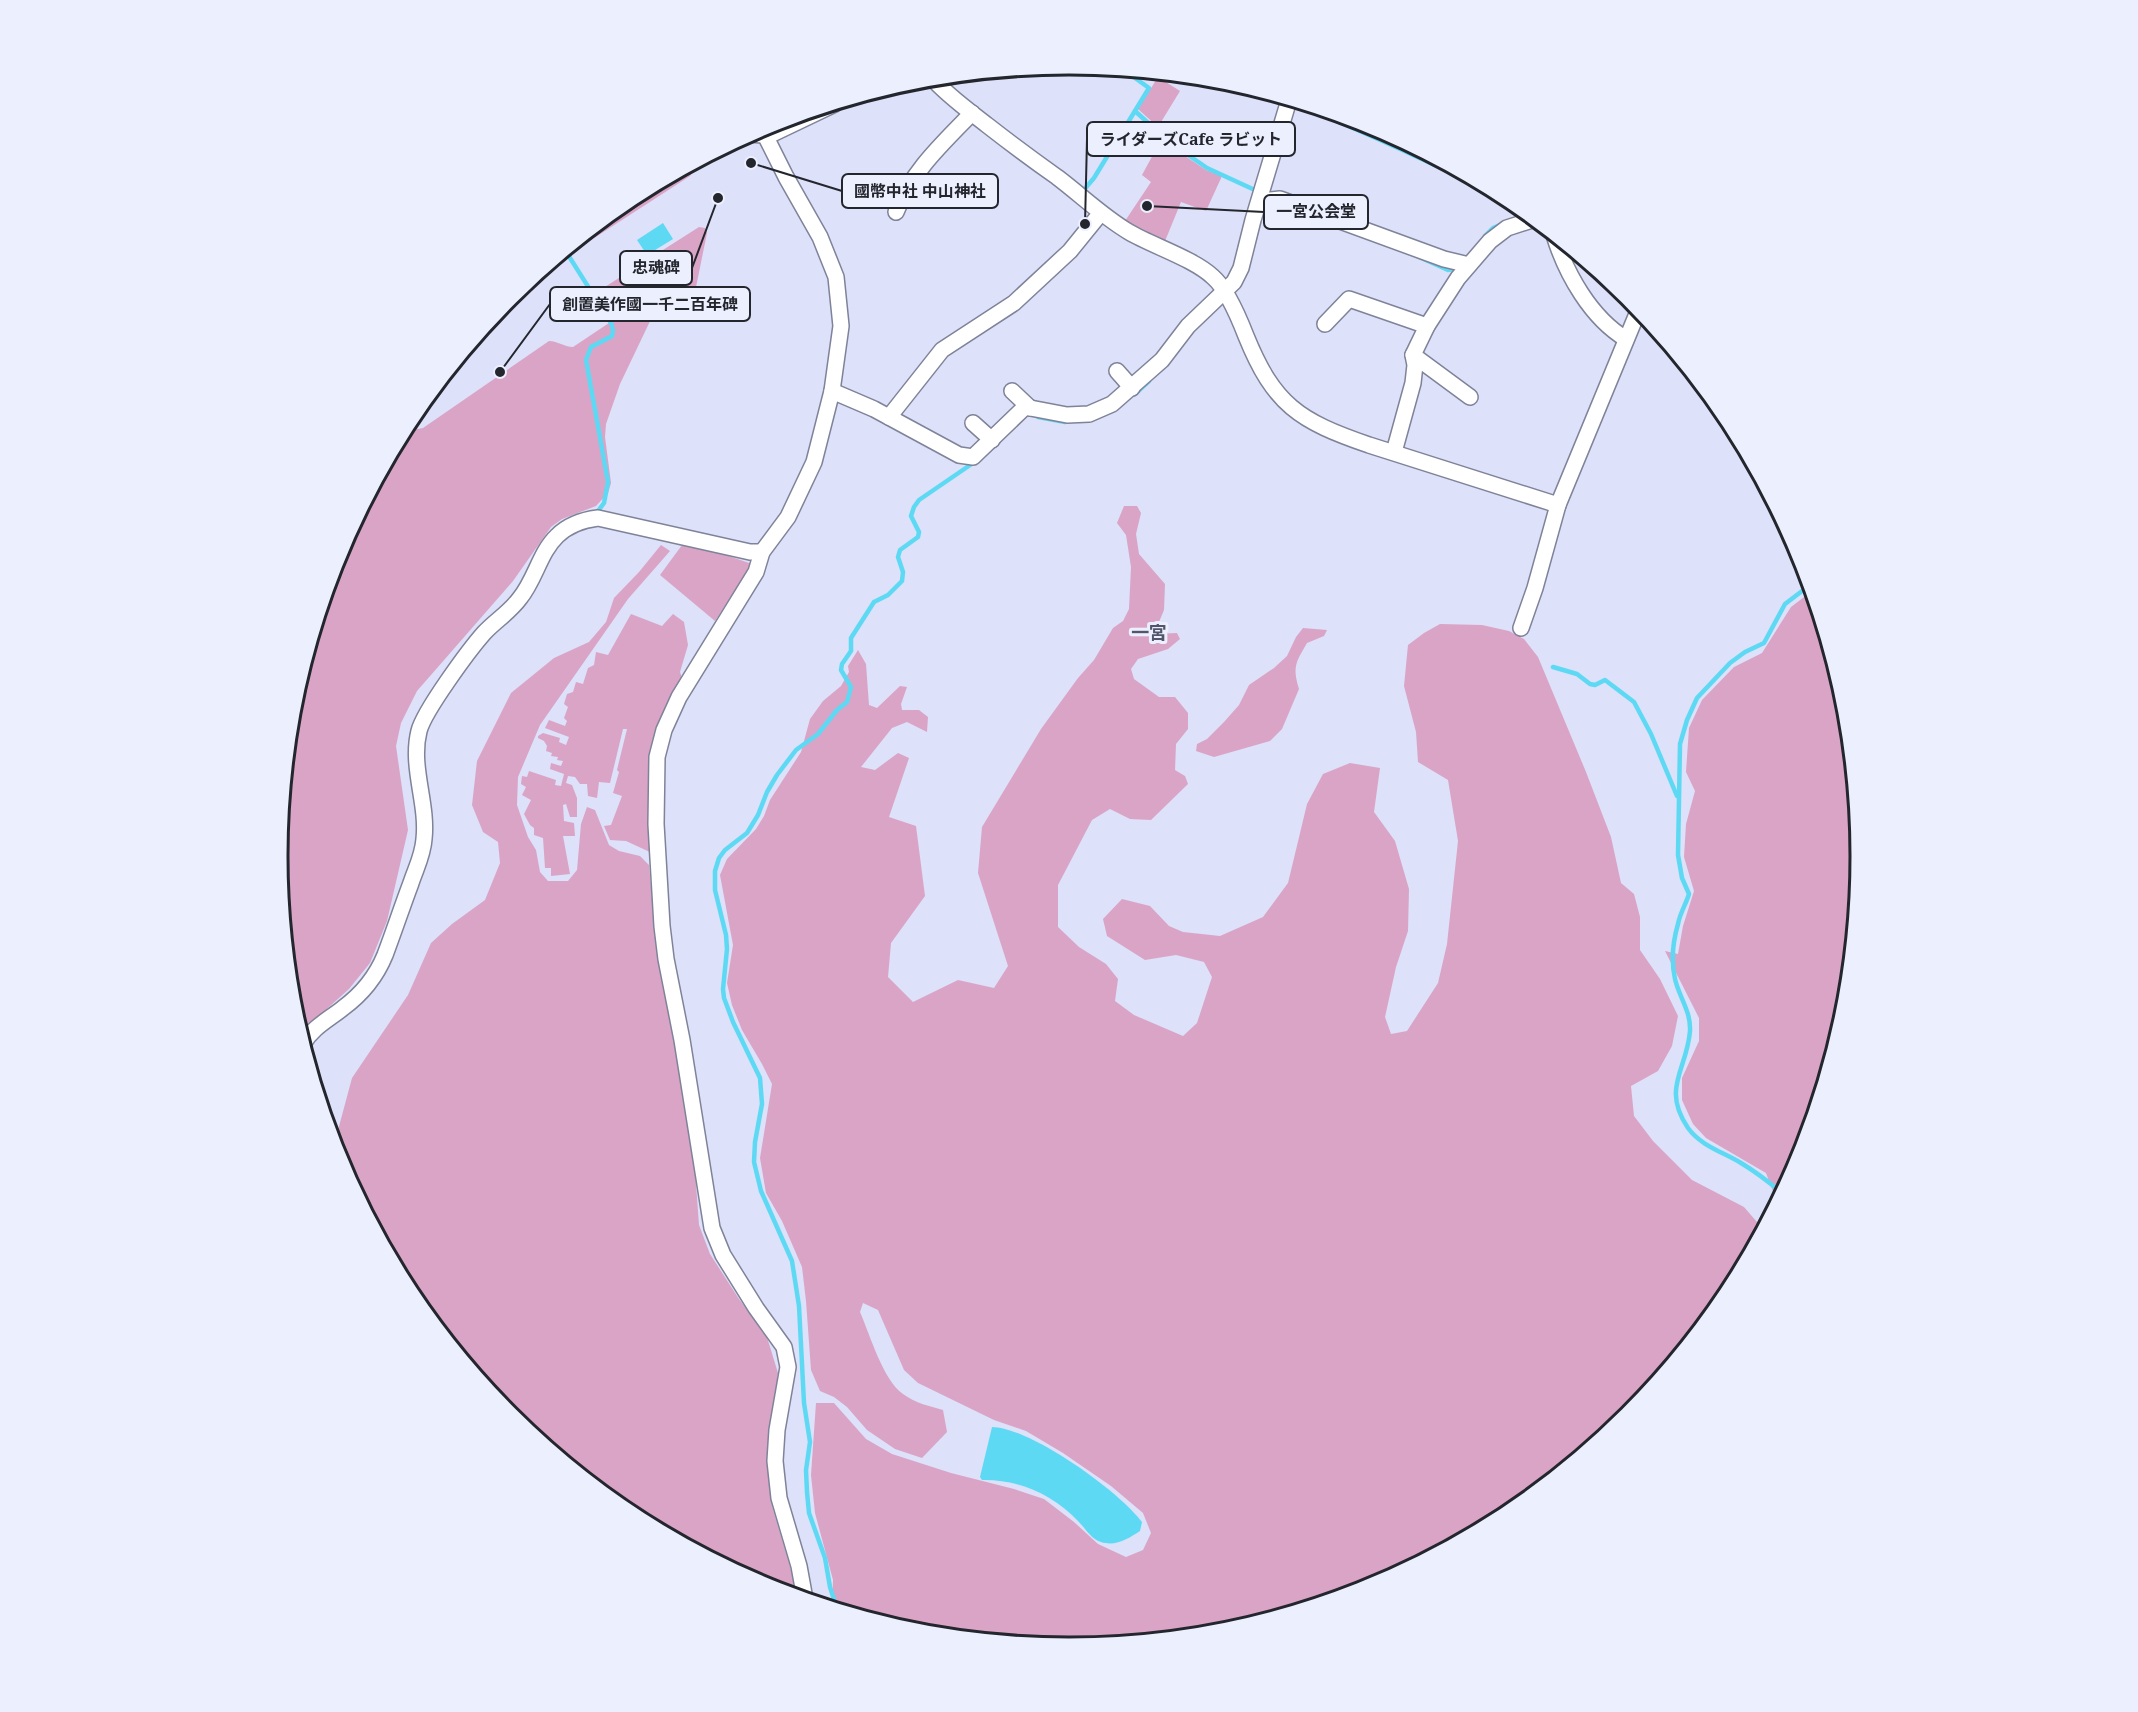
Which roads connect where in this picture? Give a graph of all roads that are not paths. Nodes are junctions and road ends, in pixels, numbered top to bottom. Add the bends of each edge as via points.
1 (941, 86) edge
2 (1287, 107) edge
3 (972, 113) junction
4 (781, 130) edge
5 (766, 137) joint
6 (1260, 201) junction
7 (896, 212) dead end
8 (1100, 214) junction
9 (1525, 222) edge
10 (1560, 249) edge
11 (1464, 264) junction
12 (1226, 293) junction
13 (1635, 319) edge
14 (1325, 324) dead end
15 (1427, 326) junction
16 (1626, 339) junction
17 (1413, 355) junction
18 (1117, 371) dead end
19 (1132, 388) junction
20 (832, 391) junction
21 (1012, 391) dead end
22 (1470, 397) dead end
23 (1030, 408) junction
24 (889, 417) junction
25 (973, 423) dead end
26 (992, 440) junction
27 (1394, 452) junction
28 (1558, 505) junction
29 (762, 552) junction
30 (1521, 628) dead end
31 (310, 1036) edge
32 (803, 1591) edge

1 - 3 street
2 - 6 street
3 - 7 street via 918,172
3 - 8 street
4 - 5 street
5 - 20 street via 836,277 841,326
6 - 11 street via 1280,199
6 - 12 street via 1241,268
8 - 12 street via 1199,267 1213,276
8 - 24 street via 1070,251 1014,303 942,350
9 - 11 street via 1507,228
10 - 16 street via 1585,298 1612,331
11 - 15 street
12 - 19 street via 1188,326 1162,360
12 - 27 street via 1258,367 1290,407 1334,432
13 - 16 street
14 - 15 street via 1349,298
15 - 17 street
16 - 28 street
17 - 22 street
17 - 27 street via 1413,383
18 - 19 street
19 - 23 street via 1112,404 1089,414 1066,415
20 - 24 street
20 - 29 street via 806,482 788,517
21 - 23 street
23 - 26 street via 1025,407
24 - 26 street via 959,455 973,456
25 - 26 street
27 - 28 street
28 - 30 street
29 - 31 street via 598,518 573,524 557,536 521,598 472,648 420,728 417,758 425,838 422,854 375,975
29 - 32 street via 756,572 679,697 664,730 657,757 656,824 666,959 712,1228 723,1255 784,1347 788,1368 775,1461 779,1498

